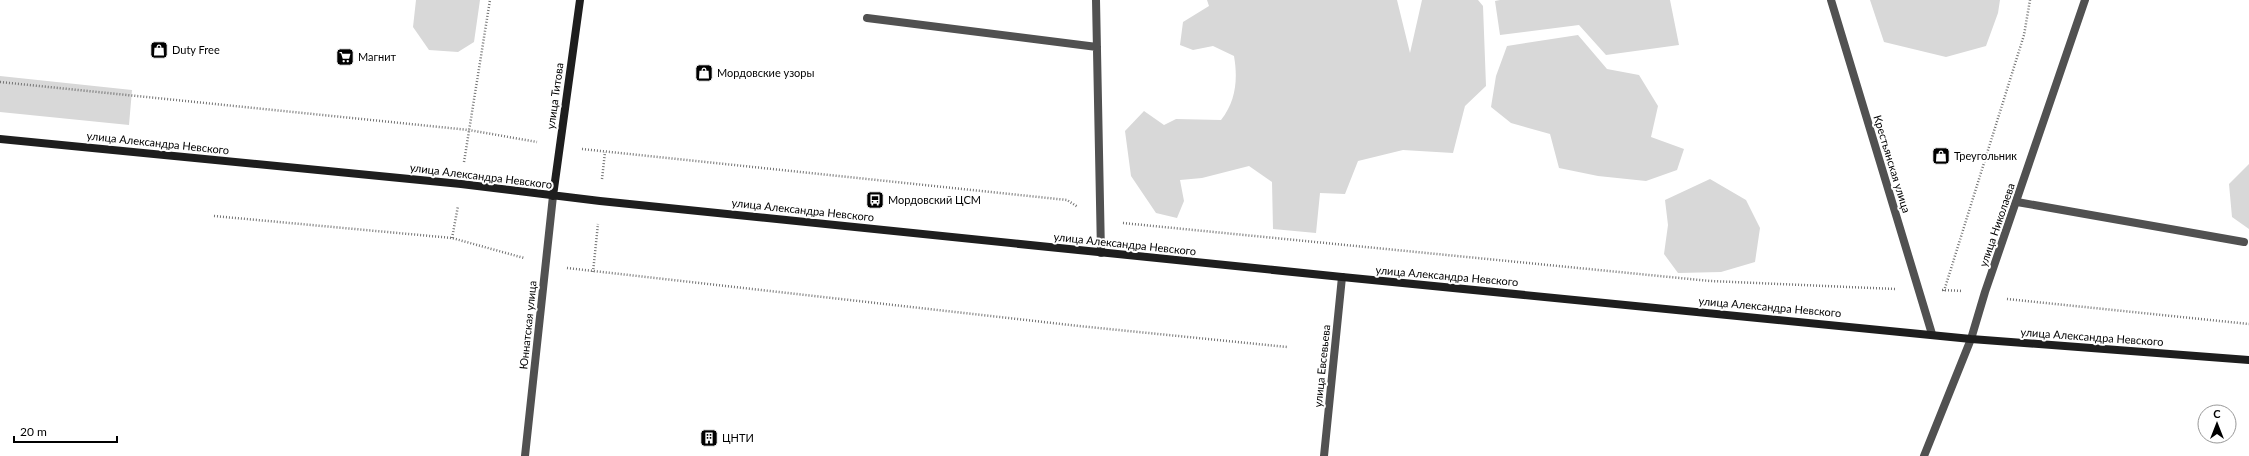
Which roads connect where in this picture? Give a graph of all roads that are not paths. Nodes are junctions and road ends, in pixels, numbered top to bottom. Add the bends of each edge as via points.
1 (580, 0) edge
2 (1096, 0) edge
3 (1831, 0) edge
4 (2085, 0) edge
5 (867, 18) dead end
6 (1097, 47) junction
7 (0, 139) edge
8 (553, 196) junction
9 (2017, 202) junction
10 (2244, 242) dead end
11 (1101, 253) junction
12 (1342, 277) junction
13 (1932, 334) junction
14 (1971, 339) junction
15 (2249, 360) edge
16 (525, 456) edge
17 (1324, 456) edge
18 (1924, 456) edge

1 - 8 main road, улица Титова
2 - 6 street
3 - 13 street, Крестьянская улица
4 - 9 street, улица Николаева
5 - 6 street
6 - 11 street
7 - 8 main road, улица Александра Невского via 461,184
8 - 11 main road, улица Александра Невского
8 - 16 street, Юннатская улица
9 - 10 street
9 - 14 street, улица Николаева
11 - 12 main road, улица Александра Невского
12 - 13 main road, улица Александра Невского
12 - 17 street, улица Евсевьева
13 - 14 main road, улица Александра Невского
14 - 15 main road, улица Александра Невского
14 - 18 street, улица Николаева

